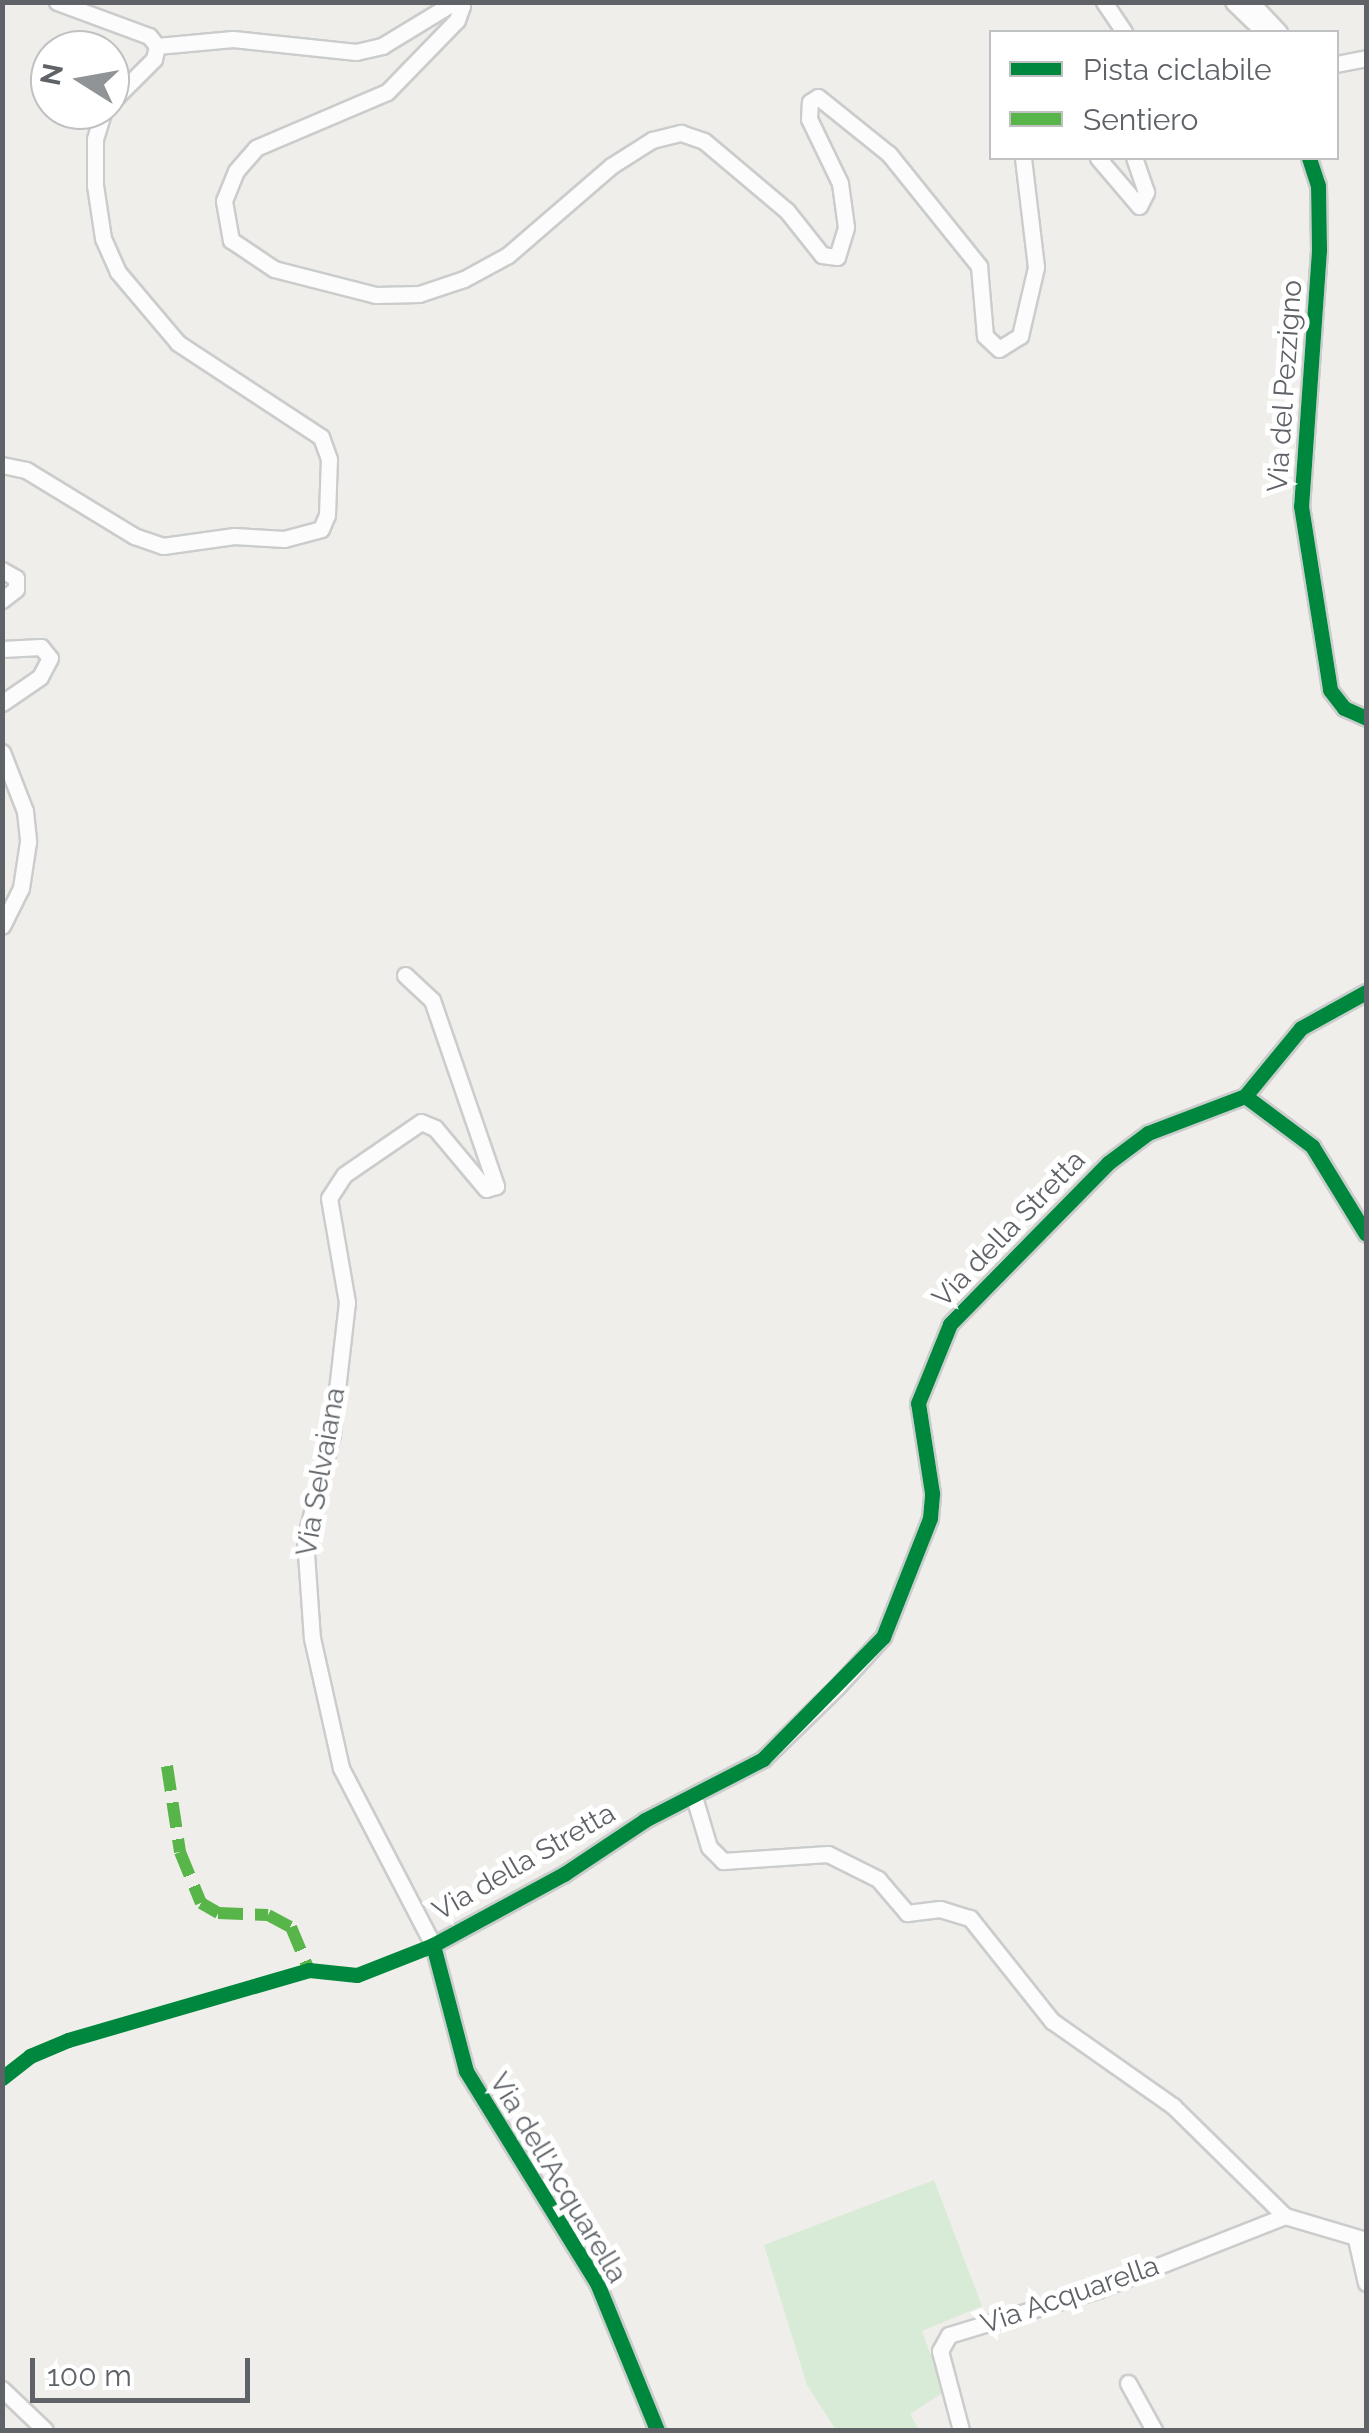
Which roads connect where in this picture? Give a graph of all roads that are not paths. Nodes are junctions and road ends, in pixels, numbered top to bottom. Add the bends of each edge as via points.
1 (57, 2) edge
2 (1104, 2) edge
3 (1233, 2) edge
4 (1251, 2) edge
5 (1123, 30) edge
6 (1262, 30) edge
7 (1277, 30) edge
8 (157, 46) junction
9 (1366, 58) edge
10 (1339, 63) edge
11 (130, 83) edge
12 (98, 130) edge
13 (1024, 160) edge
14 (1100, 160) edge
15 (1135, 160) edge
16 (1310, 160) edge
17 (2, 465) edge
18 (2, 570) edge
19 (2, 600) edge
20 (2, 650) edge
21 (2, 703) edge
22 (1366, 718) edge
23 (2, 752) edge
24 (2, 926) edge
25 (405, 974) dead end
26 (1366, 992) edge
27 (1245, 1096) junction
28 (1366, 1234) edge
29 (694, 1798) junction
30 (433, 1945) junction
31 (1284, 2216) junction
32 (1362, 2239) edge
33 (1366, 2283) edge
34 (1128, 2383) dead end
35 (2, 2390) edge
36 (45, 2430) edge
37 (657, 2430) edge
38 (961, 2430) edge
39 (1154, 2430) edge

1 - 8 street via 149,36
2 - 5 street
3 - 6 street
4 - 7 street
8 - 11 street via 154,59
8 - 13 street via 233,39 356,52 382,46 451,4 462,6 458,20 387,92 256,148 236,170 224,201 231,240 274,268 376,295 420,294 464,280 508,255 611,166 652,140 681,133 704,141 788,211 822,255 837,258 846,227 840,182 810,119 810,102 818,97 889,154 979,266 985,336 999,349 1020,336 1034,283
9 - 10 street
12 - 17 street via 95,185 103,238 118,272 178,344 321,437 330,459 327,515 321,529 284,539 234,536 163,546 134,536 26,470
14 - 15 street via 1138,206 1146,192
16 - 22 street, Via del Pezzigno via 1318,184 1319,250 1301,506 1330,690 1344,708
18 - 19 street via 16,578 16,589
20 - 21 street via 40,647 50,658 40,677
23 - 24 street via 25,811 28,842 21,888
25 - 30 street, Via Selvaiana via 432,1000 496,1186 486,1188 436,1128 421,1122 334,1188 329,1207 347,1302 332,1434 305,1539 304,1581 341,1768
26 - 27 street via 1301,1028
27 - 28 street via 1312,1146
27 - 29 street, Via della Stretta via 1148,1133 1108,1162 950,1324 918,1403 930,1518 883,1637 763,1759
29 - 30 street, Via della Stretta
29 - 31 street via 709,1847 723,1860 828,1854 878,1878 906,1912 940,1909 970,1918 1052,2021 1173,2106
30 - 37 street, Via dell'Acquarella via 466,2071 597,2284
31 - 32 street
31 - 38 street, Via Acquarella via 1097,2290 949,2335 940,2351
32 - 33 street
34 - 39 street
35 - 36 street

